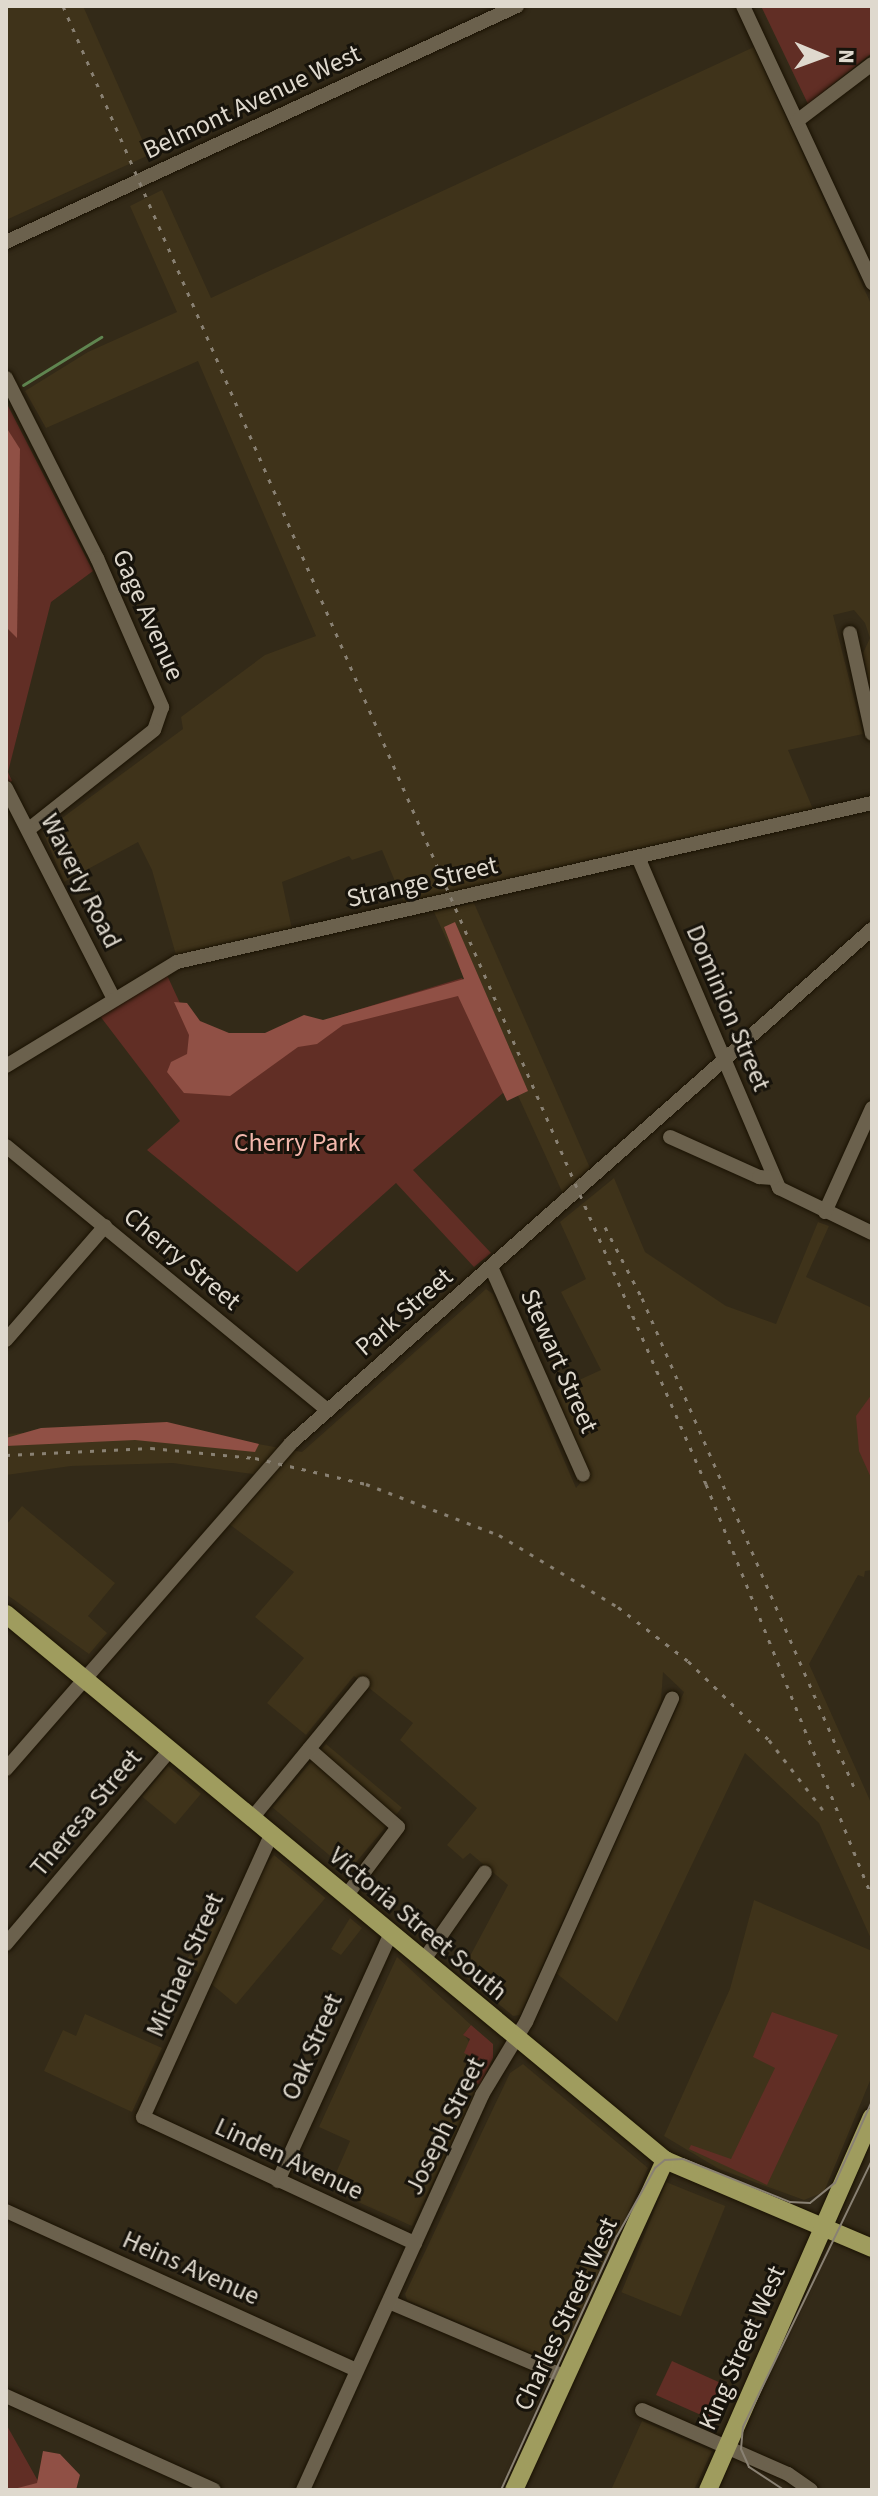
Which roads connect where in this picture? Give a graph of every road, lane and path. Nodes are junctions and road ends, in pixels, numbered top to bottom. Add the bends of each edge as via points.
1 (517, 6) edge
2 (743, 6) edge
3 (872, 64) edge
4 (797, 121) junction
5 (6, 242) edge
6 (872, 283) edge
7 (6, 378) edge
8 (850, 633) dead end
9 (872, 734) edge
10 (6, 788) edge
11 (872, 803) edge
12 (29, 829) junction
13 (638, 857) junction
14 (872, 929) edge
15 (113, 997) junction
16 (724, 1059) junction
17 (6, 1066) edge
18 (872, 1108) edge
19 (670, 1137) dead end
20 (6, 1146) edge
21 (773, 1178) junction
22 (825, 1212) junction
23 (105, 1226) junction
24 (872, 1233) edge
25 (491, 1267) junction
26 (6, 1340) edge
27 (327, 1410) junction
28 (583, 1475) dead end
29 (6, 1614) edge
30 (83, 1677) junction
31 (363, 1683) dead end
32 (672, 1698) dead end
33 (171, 1749) junction
34 (309, 1749) junction
35 (6, 1769) edge
36 (253, 1817) junction
37 (272, 1833) junction
38 (485, 1872) dead end
39 (346, 1896) junction
40 (391, 1933) junction
41 (6, 1944) edge
42 (423, 1961) junction
43 (516, 2041) junction
44 (143, 2117) joint
45 (872, 2117) edge
46 (872, 2144) edge
47 (665, 2160) junction
48 (278, 2181) junction
49 (6, 2211) edge
50 (825, 2227) junction
51 (415, 2243) junction
52 (872, 2248) edge
53 (389, 2302) junction
54 (357, 2370) junction
55 (566, 2377) junction
56 (6, 2396) edge
57 (642, 2410) dead end
58 (727, 2446) junction
59 (214, 2490) edge
60 (303, 2490) edge
61 (514, 2490) edge
62 (708, 2490) edge
63 (811, 2490) edge

1 - 5 street, Belmont Avenue West
2 - 4 street
3 - 4 street
4 - 6 street
7 - 12 street, Gage Avenue via 97,558 162,707 154,730
8 - 9 street
10 - 12 street, Waverly Road
11 - 13 street, Strange Street
12 - 15 street, Waverly Road
13 - 15 street, Strange Street via 177,962
13 - 16 street, Dominion Street
14 - 16 street, Park Street
15 - 17 street, Strange Street
16 - 21 street, Dominion Street
16 - 25 street, Park Street
18 - 22 street
19 - 21 street via 759,1177
20 - 23 street, Cherry Street
21 - 22 street via 787,1195
22 - 24 street
23 - 26 street
23 - 27 street, Cherry Street
25 - 27 street, Park Street
25 - 28 street, Stewart Street
27 - 30 street, Park Street via 264,1469
29 - 30 main road, Victoria Street South
30 - 33 main road, Victoria Street South
30 - 35 street, Park Street
31 - 34 street
32 - 43 street, Joseph Street
33 - 36 main road, Victoria Street South
33 - 41 street, Theresa Street
34 - 36 street
34 - 39 street via 398,1827
36 - 37 main road, Victoria Street South
37 - 39 main road, Victoria Street South
37 - 44 street, Michael Street
38 - 42 street
39 - 40 main road, Victoria Street South
40 - 42 main road, Victoria Street South
40 - 48 street, Oak Street
42 - 43 main road, Victoria Street South
43 - 47 main road, Victoria Street South
43 - 51 street, Joseph Street via 482,2095
44 - 48 street, Linden Avenue
45 - 50 main road, King Street West
46 - 50 main road, King Street West via 842,2209
47 - 50 main road, Victoria Street South
47 - 55 main road, Charles Street West
48 - 51 street, Linden Avenue
49 - 54 street, Heins Avenue
50 - 52 main road, Victoria Street South
50 - 58 main road, King Street West
51 - 53 street, Joseph Street
53 - 54 street, Joseph Street
53 - 55 street
54 - 60 street, Joseph Street
55 - 61 main road, Charles Street West
56 - 59 street
57 - 58 street
58 - 62 main road, King Street West
58 - 63 street

